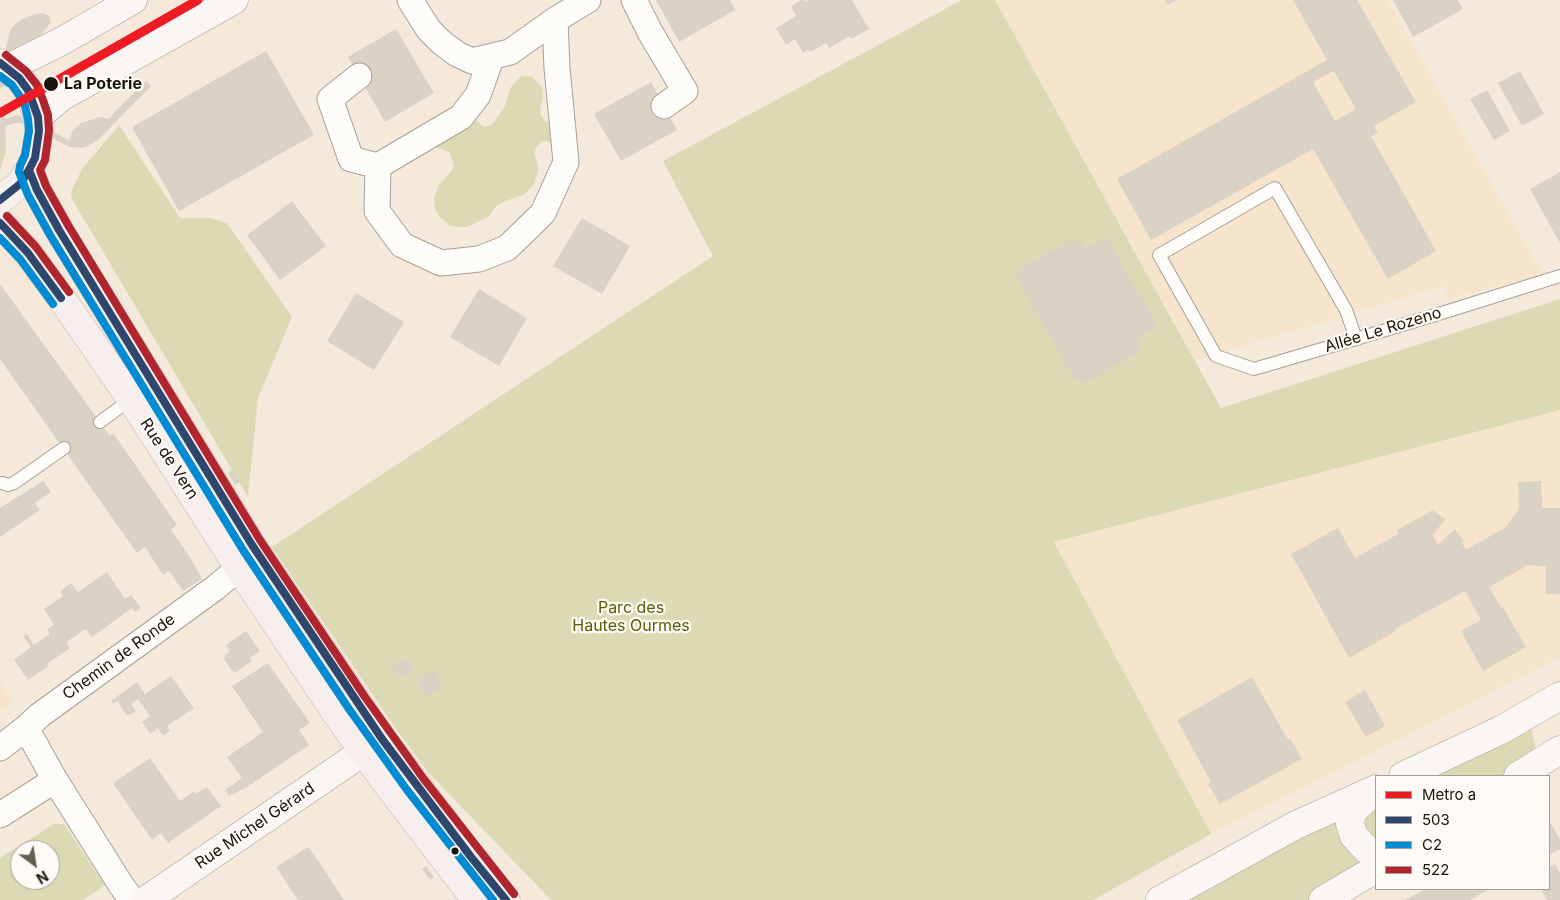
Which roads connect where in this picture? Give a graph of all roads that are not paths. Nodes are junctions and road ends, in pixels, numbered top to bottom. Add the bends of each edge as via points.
1 (132, 0) edge
2 (234, 0) edge
3 (410, 0) edge
4 (588, 0) edge
5 (634, 0) edge
6 (555, 20) junction
7 (492, 56) junction
8 (4, 66) edge
9 (359, 76) dead end
10 (664, 106) dead end
11 (38, 117) junction
12 (378, 166) junction
13 (29, 170) junction
14 (0, 200) edge
15 (0, 223) edge
16 (1560, 276) edge
17 (1356, 339) junction
18 (131, 399) junction
19 (100, 422) dead end
20 (64, 448) dead end
21 (2, 483) dead end
22 (239, 568) junction
23 (1560, 696) edge
24 (26, 728) junction
25 (373, 746) junction
26 (0, 748) edge
27 (1560, 750) edge
28 (1405, 775) edge
29 (1520, 775) edge
30 (55, 780) junction
31 (1375, 789) edge
32 (1375, 790) edge
33 (0, 815) edge
34 (1375, 854) edge
35 (1375, 870) edge
36 (132, 900) edge
37 (146, 900) edge
38 (476, 900) edge
39 (506, 900) edge
40 (1160, 900) edge
41 (1322, 900) edge

1 - 8 street via 62,41
2 - 11 street via 62,97
3 - 7 street via 429,30 457,54 472,61
4 - 6 street
5 - 10 street via 659,26 685,91
6 - 7 street via 510,52
6 - 12 street via 566,162 543,212 507,248 479,259 441,263 402,245 377,211
7 - 12 street via 478,95 461,117
8 - 11 main road via 28,90
9 - 12 street via 330,99 351,159
11 - 13 main road via 38,145
13 - 14 main road via 20,184
13 - 25 main road, Rue de Vern via 59,230
15 - 18 main road, Rue de Vern via 46,277
16 - 17 lane, Allée Le Rozeno
17 - 17 lane, Allée Le Rozeno via 1346,310 1275,188 1159,255 1216,356 1254,369
18 - 19 lane
18 - 22 main road, Rue de Vern
20 - 21 lane via 14,484
22 - 24 street, Chemin de Ronde
22 - 25 main road, Rue de Vern
23 - 28 street via 1500,730
24 - 26 street, Chemin de Ronde
24 - 30 street
25 - 37 street, Rue Michel Gérard
25 - 38 main road, Rue de Vern via 452,872
25 - 39 main road, Rue de Vern
27 - 29 street
30 - 33 street
30 - 36 street
31 - 40 street via 1296,825
32 - 34 street via 1352,812 1350,824 1354,836 1366,850
35 - 41 street

